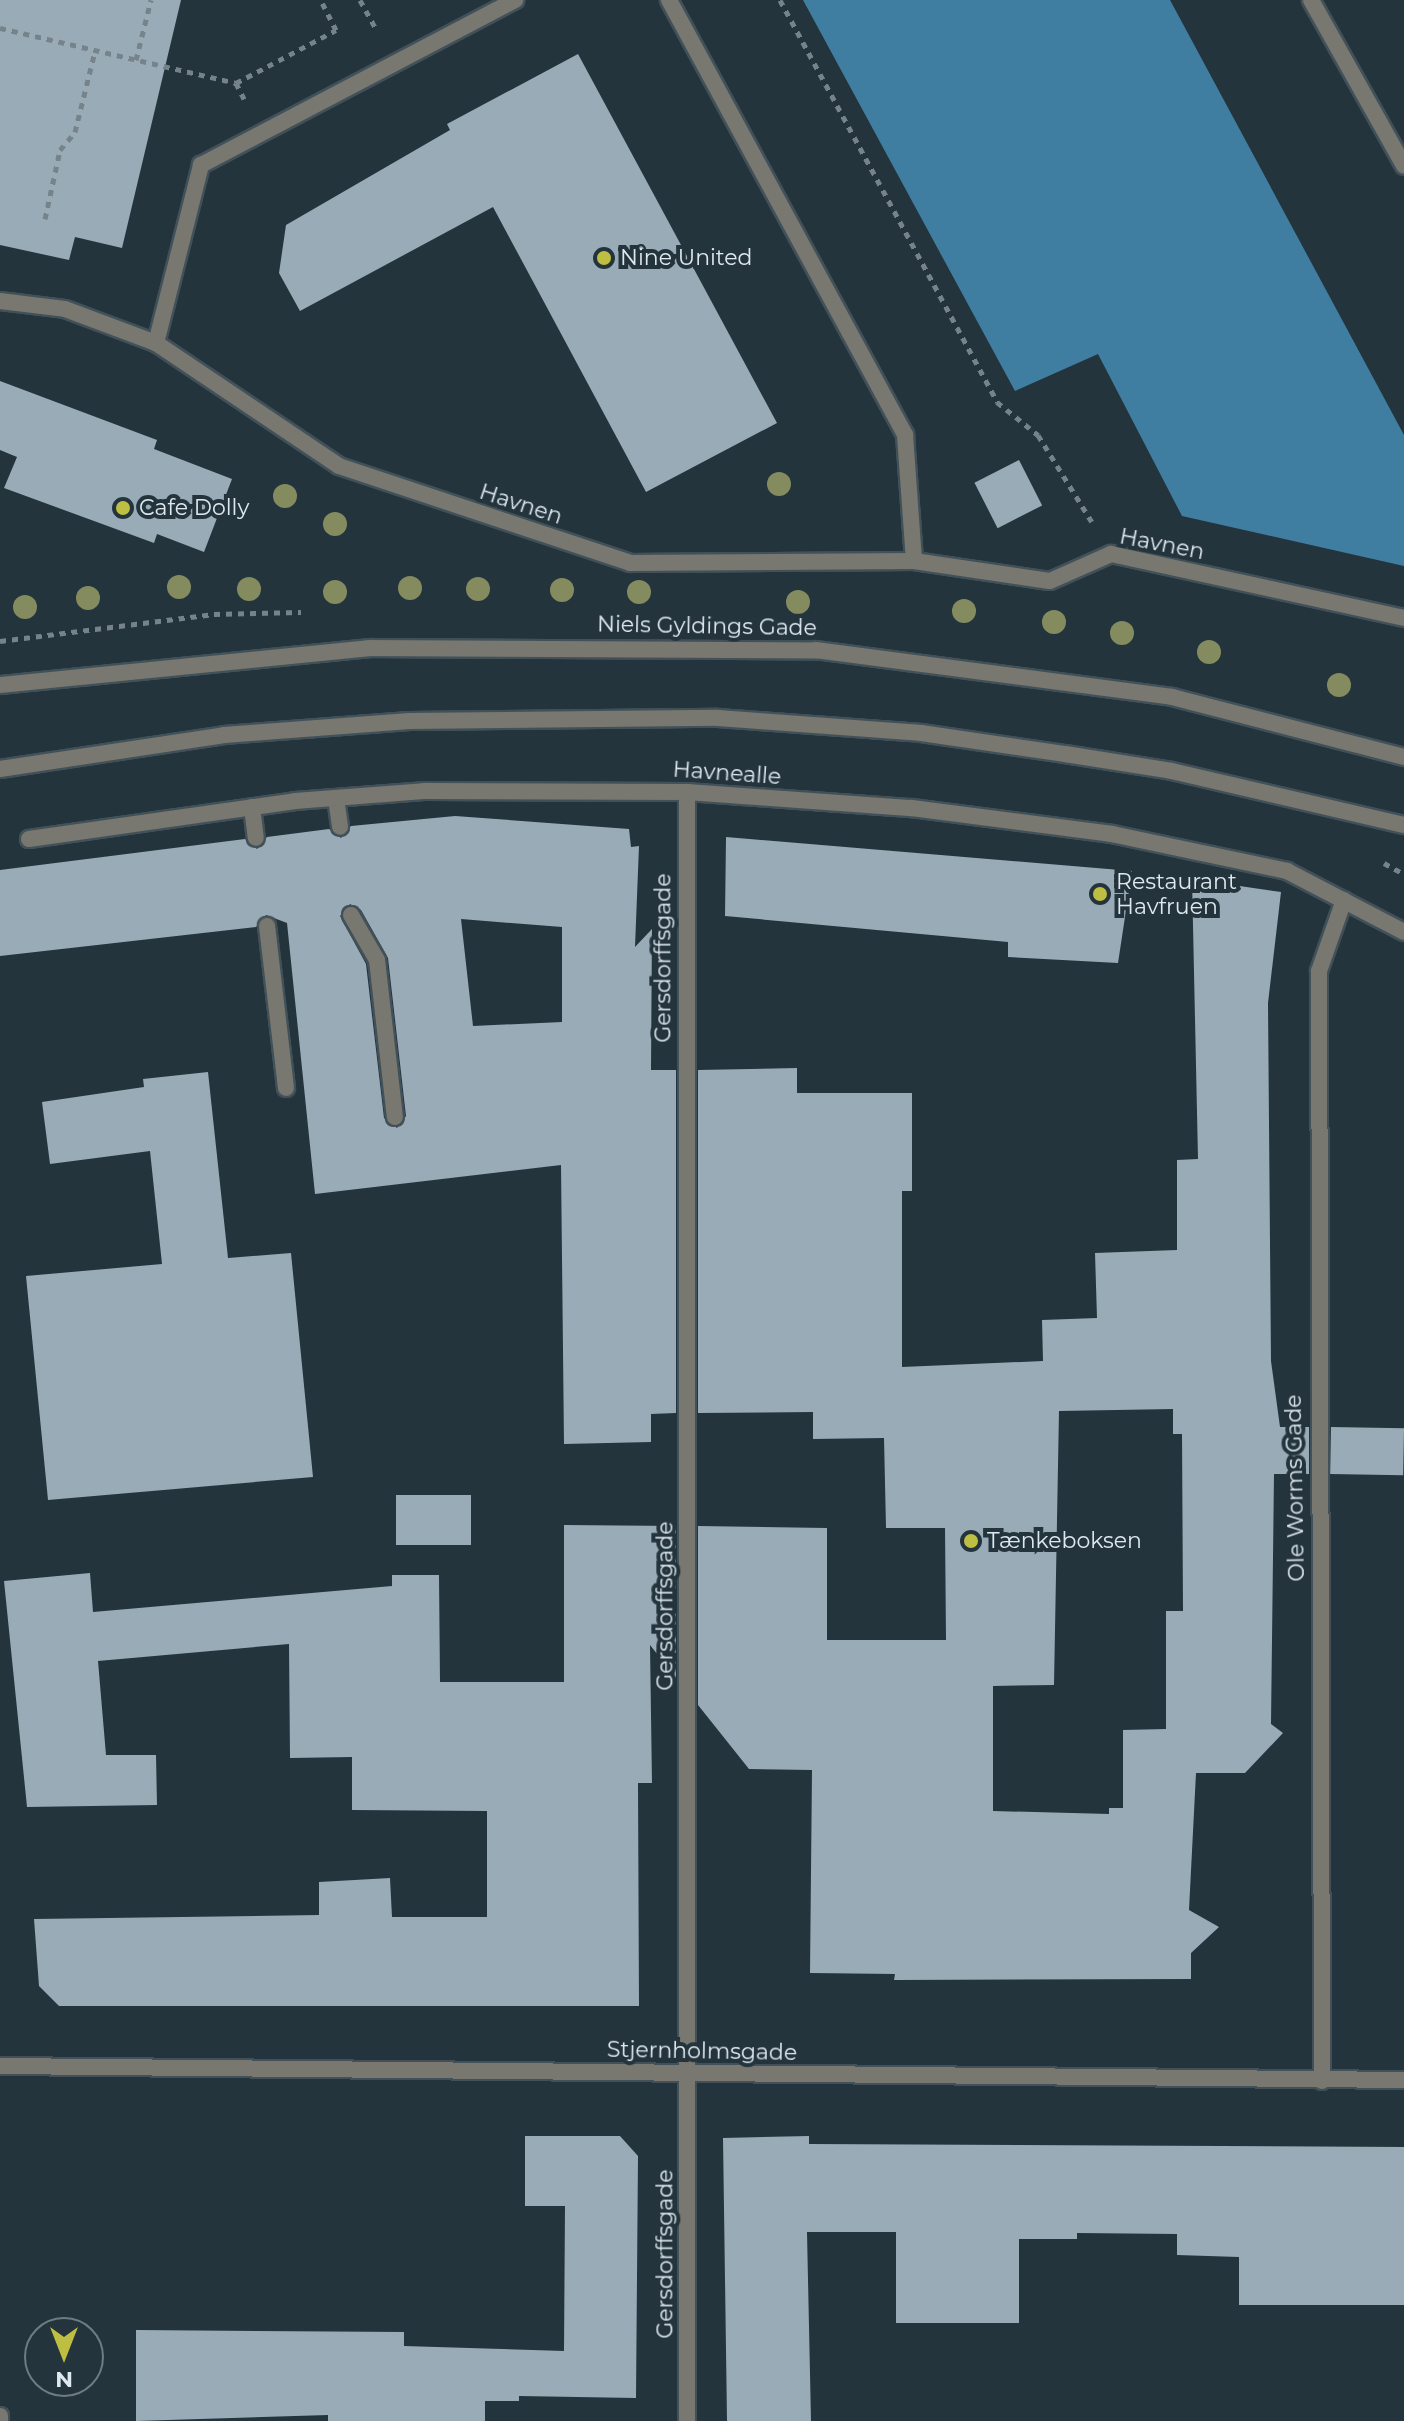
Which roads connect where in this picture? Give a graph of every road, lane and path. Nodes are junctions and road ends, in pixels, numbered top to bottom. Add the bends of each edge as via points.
1 (151, 0) edge
2 (321, 0) edge
3 (515, 0) edge
4 (669, 0) edge
5 (780, 0) edge
6 (1311, 0) edge
7 (0, 28) edge
8 (95, 51) junction
9 (136, 60) junction
10 (1404, 166) edge
11 (45, 219) dead end
12 (0, 301) edge
13 (156, 343) junction
14 (1111, 554) junction
15 (914, 561) junction
16 (1404, 618) edge
17 (0, 685) edge
18 (1404, 757) edge
19 (0, 769) edge
20 (687, 792) junction
21 (336, 798) junction
22 (252, 807) junction
23 (1404, 825) edge
24 (340, 827) dead end
25 (256, 838) dead end
26 (29, 839) dead end
27 (1344, 900) junction
28 (351, 915) dead end
29 (267, 926) dead end
30 (1404, 932) edge
31 (286, 1088) dead end
32 (395, 1117) dead end
33 (0, 2066) edge
34 (687, 2073) junction
35 (1404, 2080) edge
36 (1322, 2081) junction
37 (687, 2421) edge

1 - 9 path
2 - 9 path via 336,30 236,83
3 - 13 street via 201,165
4 - 15 street via 905,435
5 - 14 path via 997,402 1038,435
6 - 10 street
7 - 8 path
8 - 9 path
8 - 11 path via 75,132 60,150
12 - 13 street, Havnen via 65,309
13 - 15 street, Havnen via 339,466 630,563
14 - 15 street, Havnen via 1050,581
14 - 16 street, Havnen
17 - 18 street, Niels Gyldings Gade via 370,648 816,650 1172,697
19 - 23 street via 224,735 409,721 718,718 921,733 1065,754
20 - 21 street, Havnealle via 454,790
20 - 27 street, Havnealle via 912,808 1112,834 1287,871
20 - 34 street, Gersdorffsgade
21 - 22 street, Havnealle
21 - 24 street
22 - 25 street
22 - 26 street, Havnealle
27 - 30 street, Havnealle
27 - 36 street, Ole Worms Gade via 1319,971
28 - 32 street via 377,960
29 - 31 street
33 - 34 street, Stjernholmsgade
34 - 36 street, Stjernholmsgade
34 - 37 street, Gersdorffsgade
35 - 36 street, Stjernholmsgade

